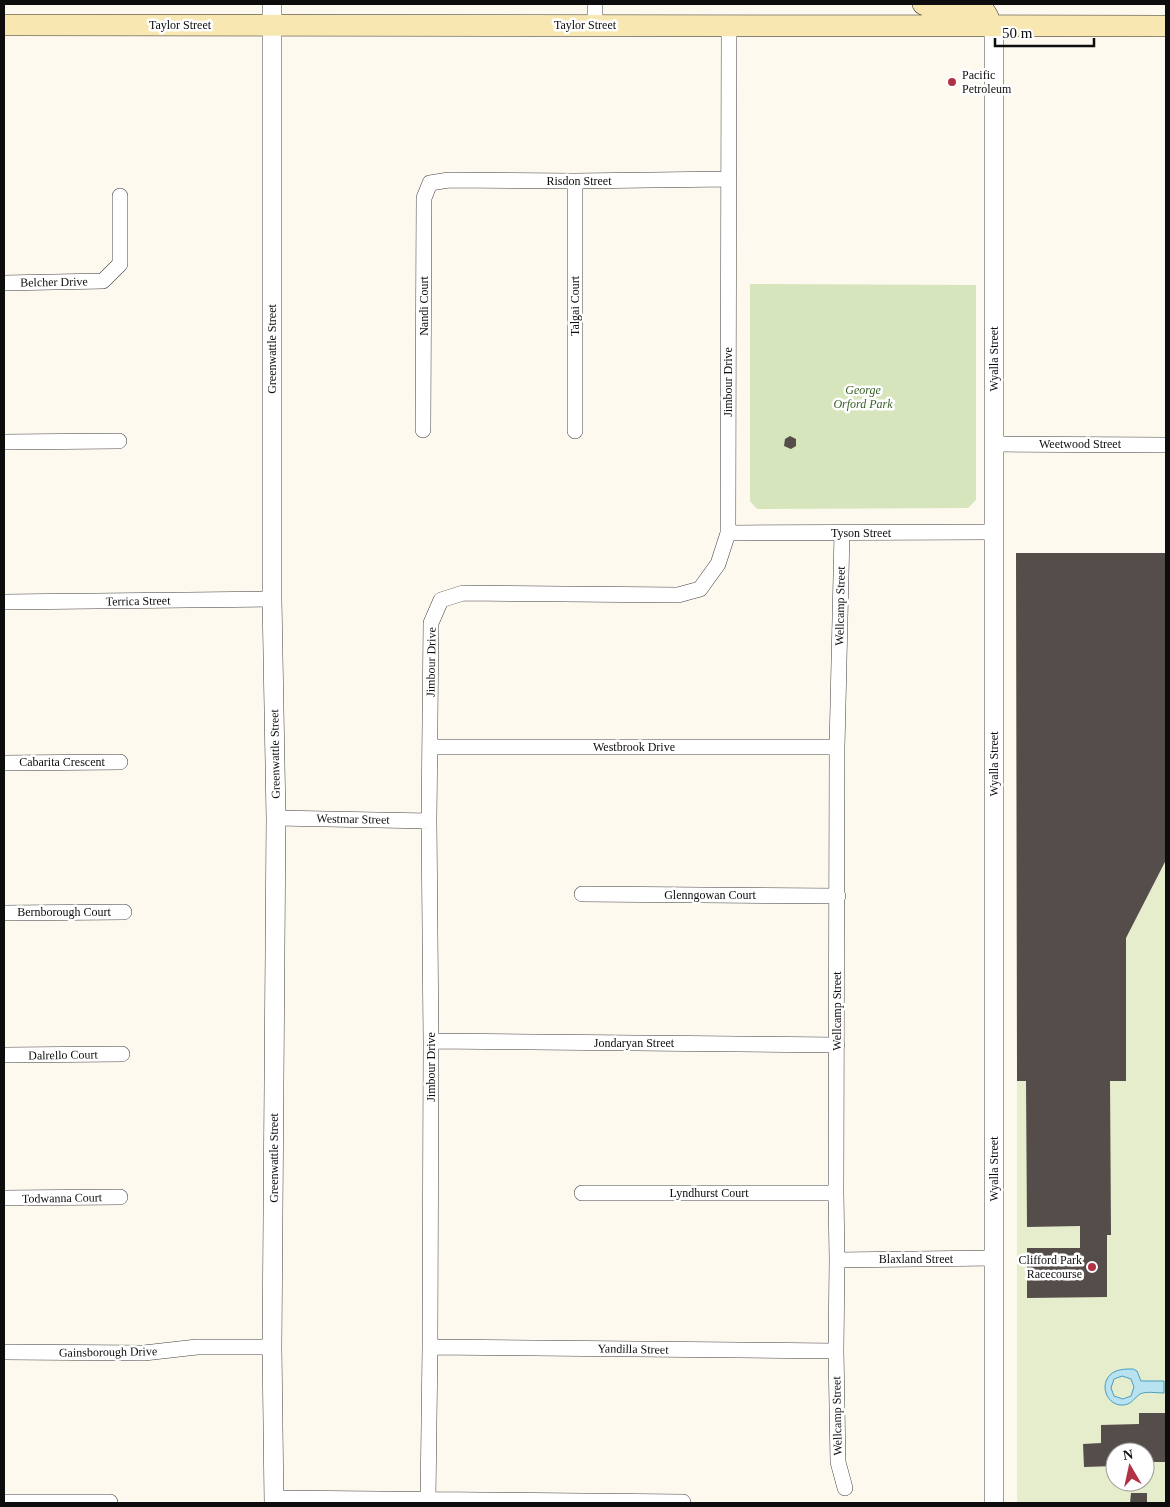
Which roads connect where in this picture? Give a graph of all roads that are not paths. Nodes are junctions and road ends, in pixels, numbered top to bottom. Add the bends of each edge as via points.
1 (595, 4) edge
2 (922, 4) edge
3 (272, 14) edge
4 (4, 25) edge
5 (595, 26) junction
6 (729, 26) junction
7 (994, 26) junction
8 (1166, 26) edge
9 (729, 180) junction
10 (575, 182) junction
11 (430, 183) joint
12 (120, 196) dead end
13 (4, 282) edge
14 (423, 430) dead end
15 (575, 431) dead end
16 (119, 441) dead end
17 (4, 442) edge
18 (994, 444) junction
19 (1166, 445) edge
20 (994, 532) junction
21 (728, 533) junction
22 (842, 533) junction
23 (272, 600) junction
24 (4, 602) edge
25 (430, 747) junction
26 (837, 747) junction
27 (4, 762) edge
28 (120, 762) dead end
29 (276, 818) junction
30 (429, 820) junction
31 (582, 894) dead end
32 (838, 896) junction
33 (4, 912) edge
34 (124, 912) dead end
35 (431, 1042) junction
36 (837, 1045) junction
37 (122, 1054) dead end
38 (4, 1056) edge
39 (582, 1193) dead end
40 (836, 1193) junction
41 (120, 1197) dead end
42 (4, 1198) edge
43 (994, 1258) junction
44 (837, 1260) junction
45 (272, 1347) junction
46 (430, 1348) junction
47 (836, 1351) junction
48 (4, 1352) edge
49 (845, 1488) dead end
50 (428, 1499) junction
51 (274, 1500) edge
52 (4, 1502) edge
53 (110, 1502) dead end
54 (683, 1502) dead end
55 (994, 1503) edge

1 - 5 street
2 - 7 main road via 935,9 985,12
3 - 4 main road, Taylor Street
3 - 5 main road, Taylor Street
3 - 23 street, Greenwattle Street
5 - 6 main road, Taylor Street
6 - 7 main road, Taylor Street
6 - 9 street, Jimbour Drive
7 - 8 main road, Taylor Street
7 - 18 street, Wyalla Street
9 - 10 street, Risdon Street
9 - 21 street, Jimbour Drive
10 - 11 street, Risdon Street via 449,180
10 - 15 street, Talgai Court
11 - 14 street, Nandi Court via 424,198
12 - 13 street, Belcher Drive via 120,264 103,281
16 - 17 street
18 - 19 street, Weetwood Street
18 - 20 street, Wyalla Street
20 - 22 street, Tyson Street
20 - 43 street, Wyalla Street
21 - 22 street, Tyson Street
21 - 25 street, Jimbour Drive via 718,564 700,589 678,595 463,593 441,600 431,623
22 - 26 street, Wellcamp Street
23 - 24 street, Terrica Street
23 - 29 street, Greenwattle Street
25 - 26 street, Westbrook Drive
25 - 30 street, Jimbour Drive
26 - 32 street, Wellcamp Street
27 - 28 street, Cabarita Crescent
29 - 30 street, Westmar Street
29 - 45 street, Greenwattle Street
30 - 35 street, Jimbour Drive
31 - 32 street, Glenngowan Court
32 - 36 street, Wellcamp Street
33 - 34 street, Bernborough Court
35 - 36 street, Jondaryan Street
35 - 46 street, Jimbour Drive
36 - 40 street, Wellcamp Street
37 - 38 street, Dalrello Court
39 - 40 street, Lyndhurst Court
40 - 44 street, Wellcamp Street
41 - 42 street, Todwanna Court
43 - 44 street, Blaxland Street
43 - 55 street, Wyalla Street
44 - 47 street, Wellcamp Street
45 - 48 street, Gainsborough Drive via 197,1347 144,1353
45 - 51 street, Greenwattle Street
46 - 47 street, Yandilla Street
46 - 50 street, Jimbour Drive
47 - 49 street, Wellcamp Street via 838,1462
50 - 51 street
50 - 54 street
52 - 53 street

